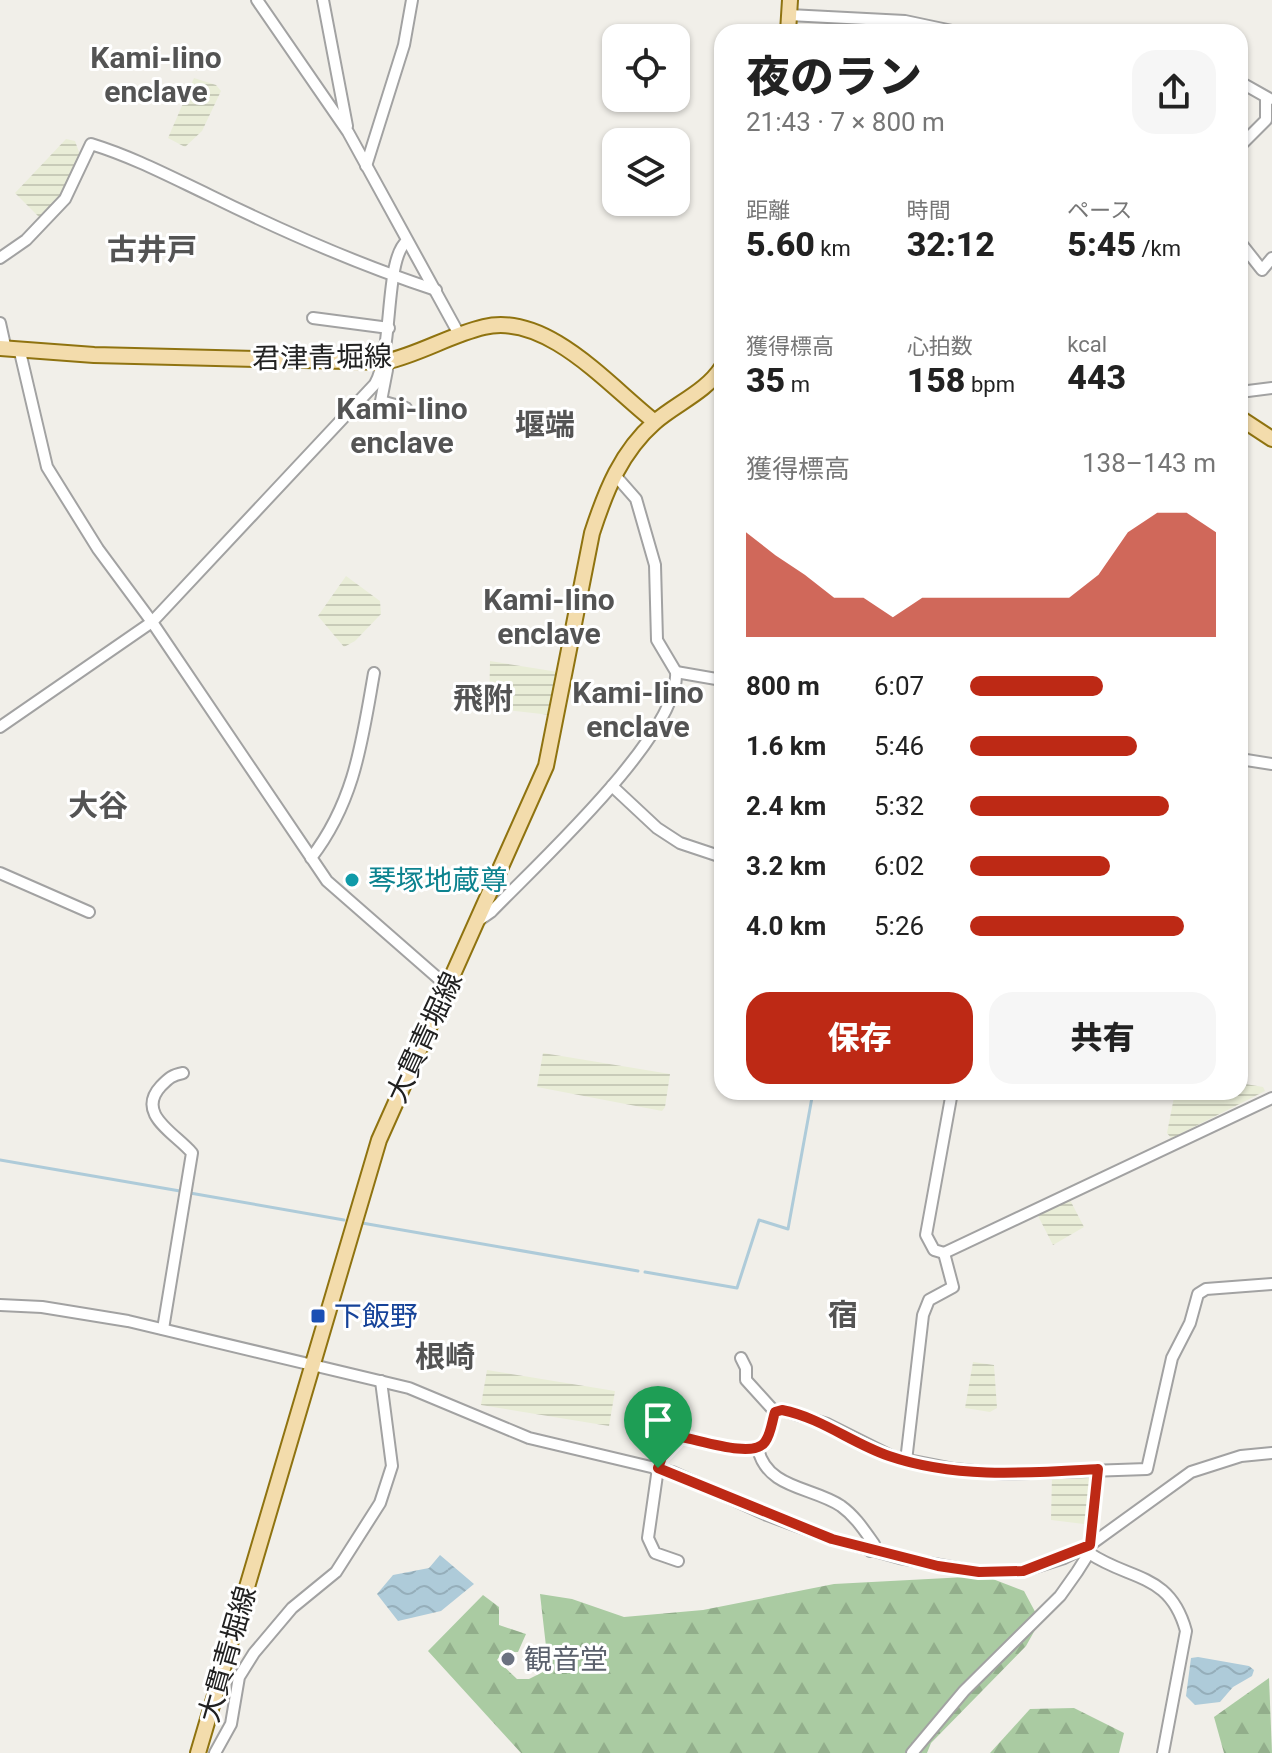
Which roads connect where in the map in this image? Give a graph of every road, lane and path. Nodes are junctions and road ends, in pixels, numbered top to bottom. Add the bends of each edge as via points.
1 (257, 0) edge
2 (323, 0) edge
3 (412, 0) edge
4 (789, 7) edge
5 (919, 24) edge
6 (1248, 87) edge
7 (1269, 99) edge
8 (348, 132) junction
9 (1248, 138) edge
10 (366, 166) junction
11 (407, 241) junction
12 (1248, 252) edge
13 (0, 258) edge
14 (1272, 258) edge
15 (393, 276) junction
16 (436, 290) junction
17 (313, 318) dead end
18 (0, 323) edge
19 (389, 328) junction
20 (460, 336) junction
21 (9, 350) edge
22 (387, 361) junction
23 (714, 377) edge
24 (1272, 388) edge
25 (1248, 391) edge
26 (406, 408) dead end
27 (655, 422) junction
28 (1248, 423) edge
29 (1272, 439) edge
30 (614, 474) junction
31 (152, 622) junction
32 (676, 672) junction
33 (374, 673) dead end
34 (714, 679) edge
35 (0, 727) edge
36 (1248, 760) edge
37 (1272, 764) edge
38 (612, 786) junction
39 (714, 854) edge
40 (311, 858) junction
41 (0, 873) edge
42 (89, 912) dead end
43 (478, 921) junction
44 (447, 986) junction
45 (183, 1073) dead end
46 (1272, 1098) edge
47 (951, 1100) edge
48 (944, 1253) junction
49 (1272, 1284) edge
50 (0, 1305) edge
51 (163, 1329) junction
52 (741, 1358) dead end
53 (312, 1362) junction
54 (381, 1381) junction
55 (775, 1412) junction
56 (758, 1449) junction
57 (1272, 1453) edge
58 (906, 1461) junction
59 (658, 1468) junction
60 (1098, 1469) junction
61 (1089, 1549) junction
62 (870, 1551) junction
63 (678, 1561) dead end
64 (198, 1753) edge
65 (215, 1753) edge
66 (912, 1753) edge
67 (1163, 1753) edge

1 - 8 street
2 - 8 street
3 - 10 street via 404,45
4 - 5 street
6 - 7 street
7 - 9 street via 1266,120
8 - 10 street
10 - 11 street
11 - 15 street via 401,245
11 - 16 street
12 - 14 street via 1262,270
13 - 15 street via 26,240 65,199 91,144 132,156
15 - 16 street
15 - 19 street
16 - 20 street
17 - 19 street
18 - 21 street
19 - 22 street
20 - 22 main road, 君津青堀線
20 - 27 main road, 君津青堀線 via 494,325 544,334
21 - 22 main road, 君津青堀線
21 - 31 street via 47,467
22 - 26 street via 380,399
22 - 31 street via 375,384
23 - 27 main road, 大貫青堀線
24 - 25 street
27 - 30 main road, 大貫青堀線
28 - 29 main road
30 - 32 street via 636,499 655,565 657,640
30 - 43 main road, 大貫青堀線 via 592,533 546,766
31 - 35 street
31 - 40 street
32 - 34 street
32 - 38 street via 660,719
33 - 40 street via 352,782 341,814
36 - 37 street
38 - 39 street via 668,835
38 - 43 street
40 - 44 street via 327,881
41 - 42 street
43 - 44 main road, 大貫青堀線
44 - 53 main road, 大貫青堀線 via 388,1115
45 - 51 street via 172,1075 150,1104 157,1119 192,1153
46 - 48 street
47 - 48 street via 926,1235 934,1250
48 - 58 street via 953,1287 929,1300 923,1315
49 - 60 street via 1198,1294 1172,1358 1147,1469
50 - 51 street via 83,1313
51 - 53 street
52 - 55 street via 746,1380
53 - 54 street
53 - 64 main road, 大貫青堀線
54 - 59 street via 529,1438
54 - 65 street via 392,1466 380,1503 336,1572 292,1608 254,1653 239,1677 231,1724
55 - 56 street via 766,1442
55 - 58 street via 805,1415
56 - 59 street via 681,1437
56 - 62 street via 774,1476 852,1515 874,1544
57 - 61 street via 1241,1456 1191,1472
58 - 60 street via 1004,1474
59 - 62 street via 767,1515
59 - 63 street via 649,1544 658,1555
60 - 61 street
61 - 62 street via 1042,1566 998,1573
61 - 66 street via 1060,1596 964,1691
61 - 67 street via 1108,1566 1139,1573 1158,1586 1182,1615 1186,1631

